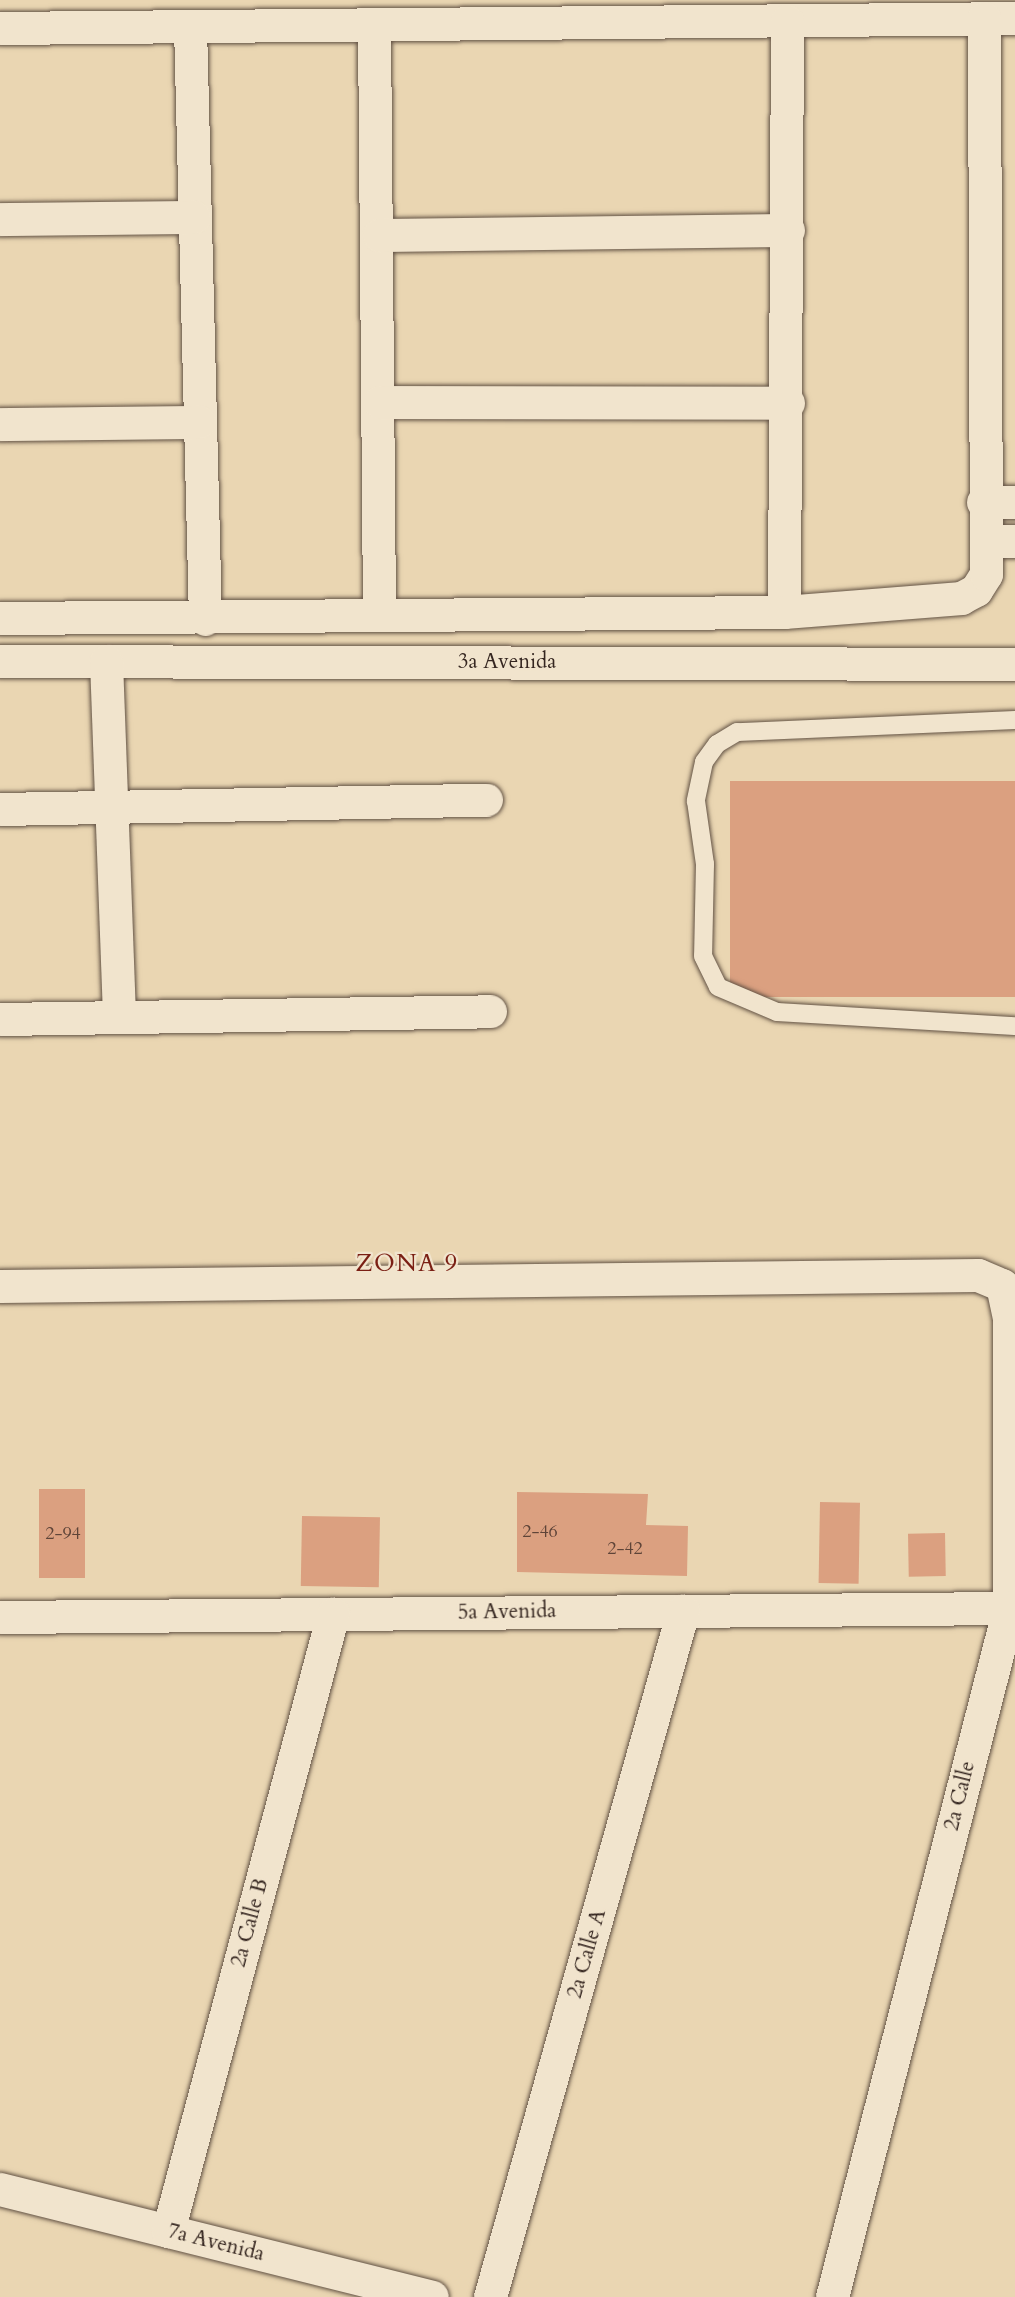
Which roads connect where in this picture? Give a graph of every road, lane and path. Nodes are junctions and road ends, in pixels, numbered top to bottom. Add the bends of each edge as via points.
1 (491, 12) edge
2 (37, 14) edge
3 (210, 17) edge
4 (1000, 18) edge
5 (787, 21) junction
6 (374, 26) junction
7 (0, 27) edge
8 (194, 217) junction
9 (0, 219) edge
10 (788, 230) junction
11 (379, 235) junction
12 (380, 402) junction
13 (788, 403) junction
14 (199, 423) junction
15 (0, 424) edge
16 (983, 502) junction
17 (1015, 502) edge
18 (1001, 541) edge
19 (784, 612) junction
20 (379, 614) junction
21 (0, 618) edge
22 (205, 619) junction
23 (0, 661) edge
24 (106, 661) junction
25 (1015, 664) edge
26 (1015, 720) edge
27 (486, 800) dead end
28 (111, 806) junction
29 (0, 809) edge
30 (490, 1011) dead end
31 (119, 1017) junction
32 (0, 1019) edge
33 (1015, 1026) edge
34 (0, 1286) edge
35 (1012, 1608) edge
36 (683, 1611) junction
37 (333, 1614) junction
38 (0, 1617) edge
39 (0, 2189) edge
40 (168, 2231) junction
41 (432, 2297) edge
42 (490, 2297) edge
43 (832, 2297) edge

1 - 5 street
1 - 6 street
2 - 3 street
2 - 7 street
3 - 6 street
3 - 8 street
4 - 5 street
4 - 16 street
5 - 10 street
6 - 11 street
8 - 9 street
8 - 14 street
10 - 11 street
10 - 13 street
11 - 12 street
12 - 13 street
12 - 20 street
13 - 19 street
14 - 15 street
14 - 22 street
16 - 17 street
16 - 18 street
18 - 19 street via 976,590 961,598
19 - 20 street
20 - 22 street
21 - 22 street
23 - 24 street, 3a Avenida
24 - 25 street, 3a Avenida
24 - 28 street
26 - 33 lane via 737,732 717,744 704,762 696,801 705,864 703,956 718,987 777,1012
27 - 28 street
28 - 29 street
28 - 31 street
30 - 31 street
31 - 32 street
34 - 35 street, 2a Calle via 978,1275 1002,1286 1009,1319
35 - 36 street, 5a Avenida
35 - 43 street, 2a Calle
36 - 37 street, 5a Avenida
36 - 42 street, 2a Calle A
37 - 38 street, 5a Avenida
37 - 40 street, 2a Calle B
39 - 40 street, 7a Avenida
40 - 41 street, 7a Avenida

